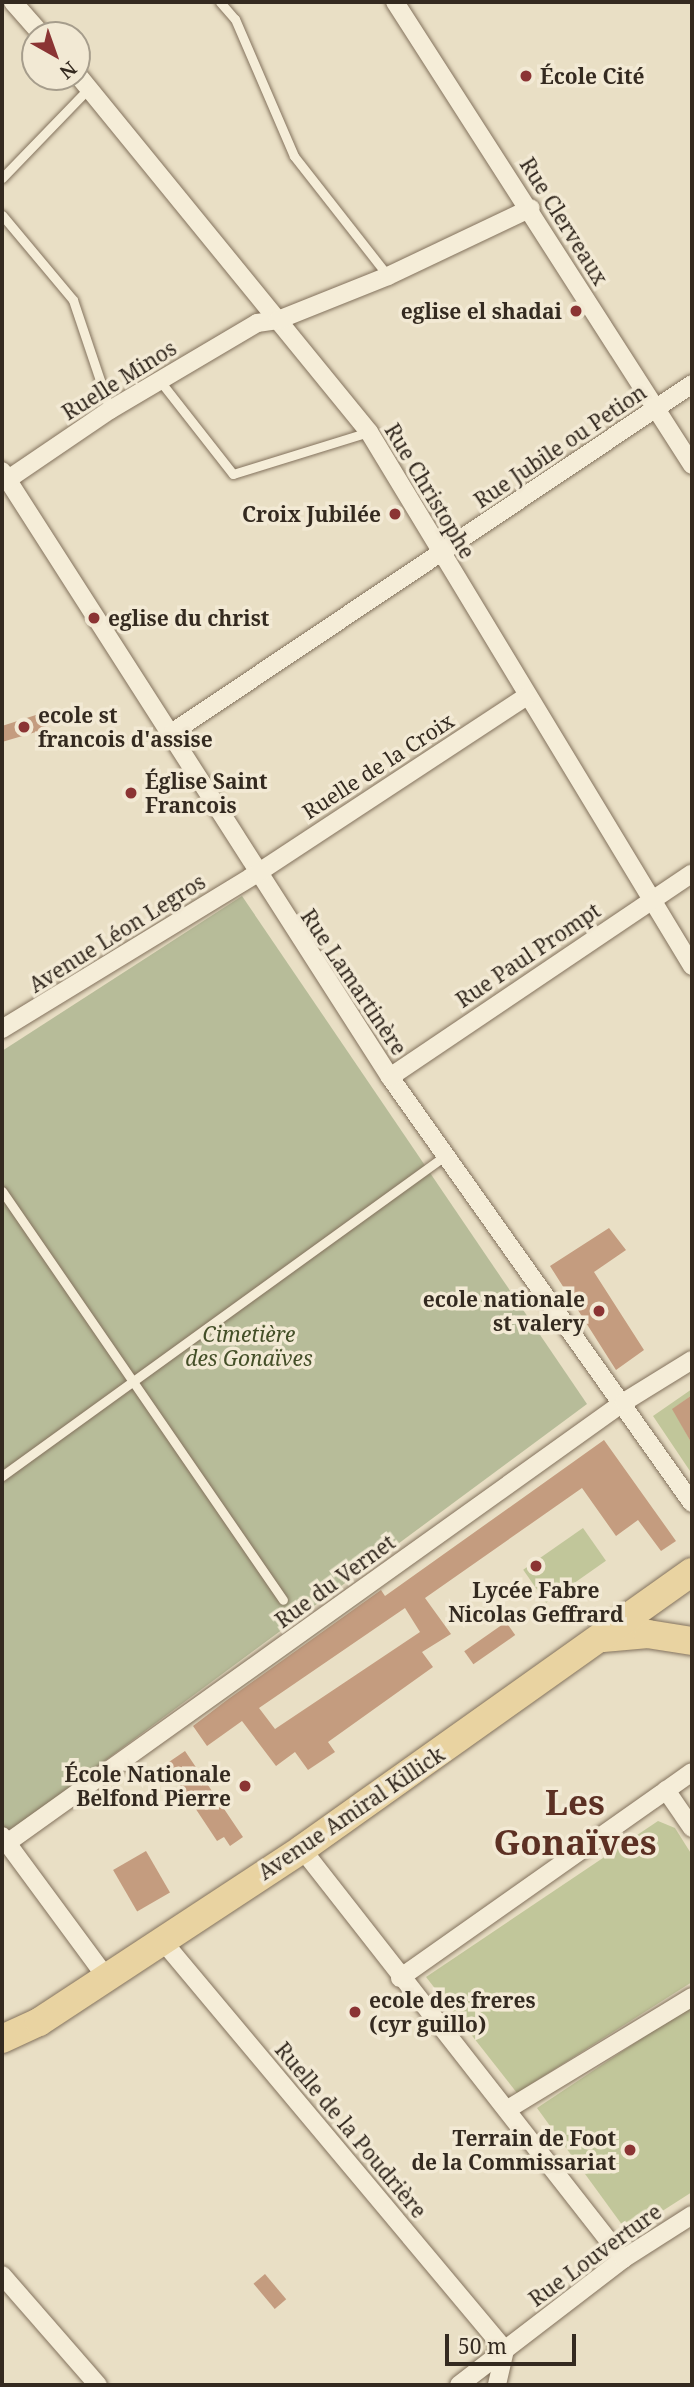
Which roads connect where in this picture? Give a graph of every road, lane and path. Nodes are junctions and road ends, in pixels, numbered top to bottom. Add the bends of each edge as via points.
1 (13, 2) edge
2 (220, 2) edge
3 (395, 2) edge
4 (30, 21) edge
5 (91, 90) edge
6 (86, 91) edge
7 (2, 178) edge
8 (531, 208) junction
9 (2, 215) edge
10 (388, 276) junction
11 (278, 320) junction
12 (160, 382) junction
13 (692, 384) edge
14 (110, 410) junction
15 (654, 410) junction
16 (369, 432) junction
17 (692, 465) edge
18 (4, 475) edge
19 (441, 553) junction
20 (524, 697) junction
21 (173, 732) junction
22 (692, 873) edge
23 (256, 874) junction
24 (648, 901) junction
25 (692, 966) edge
26 (2, 1029) edge
27 (390, 1077) junction
28 (446, 1155) junction
29 (2, 1191) edge
30 (692, 1360) edge
31 (134, 1381) junction
32 (624, 1402) junction
33 (2, 1476) edge
34 (692, 1503) edge
35 (692, 1572) edge
36 (283, 1600) dead end
37 (603, 1638) junction
38 (692, 1641) edge
39 (692, 1772) edge
40 (666, 1790) junction
41 (692, 1828) edge
42 (4, 1840) edge
43 (302, 1849) junction
44 (162, 1939) junction
45 (106, 1977) junction
46 (400, 1978) junction
47 (692, 1997) edge
48 (39, 2022) junction
49 (2, 2039) edge
50 (2, 2048) edge
51 (508, 2109) junction
52 (692, 2215) edge
53 (623, 2259) junction
54 (2, 2275) edge
55 (505, 2350) junction
56 (98, 2385) edge
57 (459, 2385) edge
58 (497, 2385) edge

1 - 4 street
2 - 10 lane via 235,19 294,156
3 - 8 street, Rue Clerveaux
5 - 11 street, Rue Christophe
6 - 7 lane
8 - 10 street
8 - 15 street, Rue Clerveaux
9 - 14 lane via 73,300
10 - 11 street
11 - 12 street, Ruelle Minos via 257,323
11 - 16 street, Rue Christophe
12 - 14 street, Ruelle Minos
12 - 16 lane via 233,474
13 - 15 street, Rue Jubile ou Petion
14 - 18 street, Ruelle Minos
15 - 17 street, Rue Clerveaux
15 - 19 street, Rue Jubile ou Petion
16 - 19 street, Rue Christophe
18 - 21 street, Rue Lamartinère
19 - 20 street, Rue Christophe
19 - 21 street, Rue Jubile ou Petion
20 - 23 street, Ruelle de la Croix
20 - 24 street, Rue Christophe
21 - 23 street, Rue Lamartinère
22 - 24 street, Rue Paul Prompt
23 - 26 street, Avenue Léon Legros
23 - 27 street, Rue Lamartinère
24 - 25 street, Rue Christophe
24 - 27 street, Rue Paul Prompt
27 - 28 street, Rue Lamartinère
28 - 31 lane
28 - 32 street, Rue Lamartinère
29 - 31 lane
30 - 32 street, Rue du Vernet
31 - 33 lane
31 - 36 lane
32 - 34 street, Rue Lamartinère
32 - 42 street, Rue du Vernet
35 - 37 main road, Avenue Amiral Killick
37 - 38 main road via 648,1634
37 - 43 main road, Avenue Amiral Killick
39 - 40 street
40 - 41 street
40 - 46 street
42 - 45 street
43 - 44 main road, Avenue Amiral Killick
43 - 46 street
44 - 45 main road, Avenue Amiral Killick
44 - 55 street, Ruelle de la Poudrière
45 - 48 main road, Avenue Amiral Killick
46 - 51 street
47 - 51 street
48 - 49 main road, Avenue Amiral Killick
48 - 50 street
51 - 53 street
52 - 53 street, Rue Louverture
53 - 55 street, Rue Louverture
54 - 56 street
55 - 57 street, Rue Louverture
55 - 58 street

